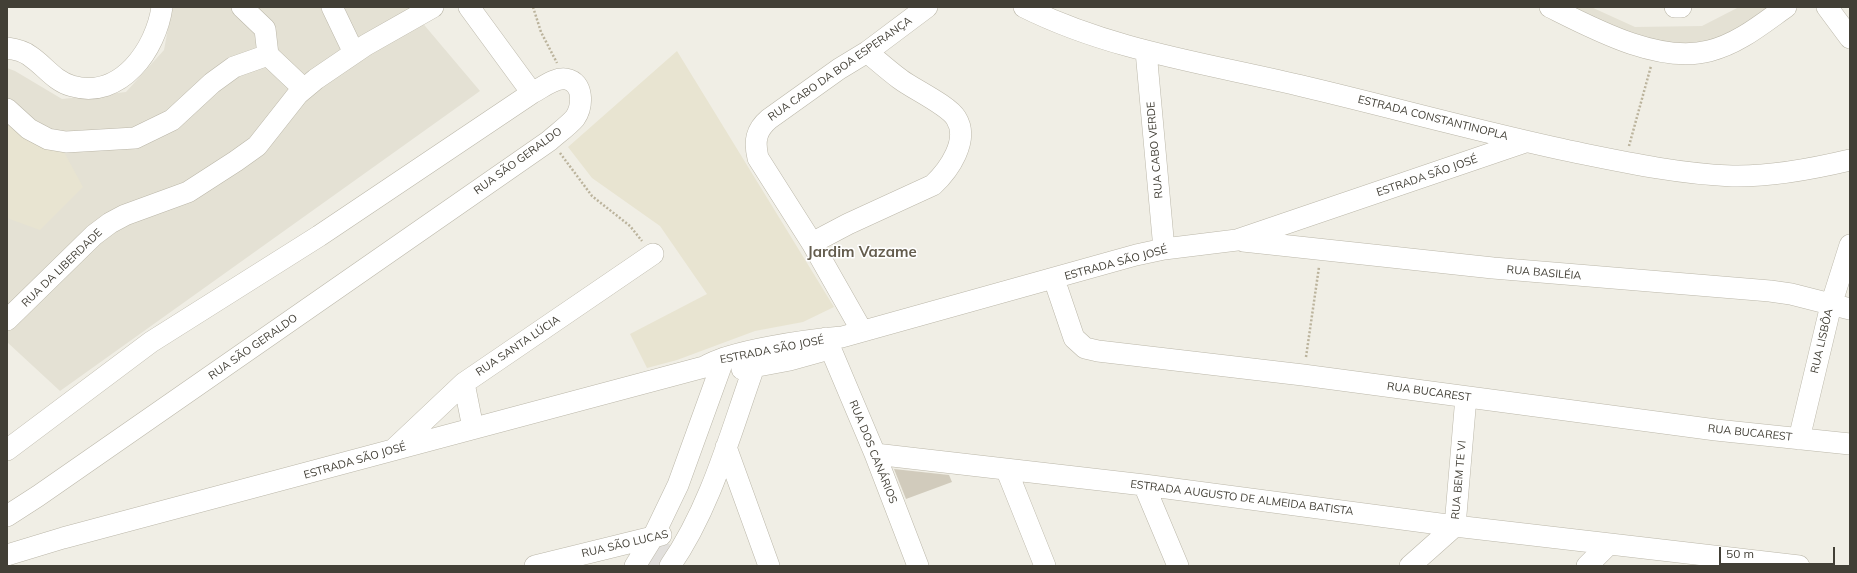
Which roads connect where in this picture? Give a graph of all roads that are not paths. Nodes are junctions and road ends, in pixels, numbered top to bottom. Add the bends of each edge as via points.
1 (162, 7) edge
2 (242, 7) edge
3 (332, 7) edge
4 (433, 7) edge
5 (469, 7) edge
6 (927, 7) edge
7 (1024, 7) edge
8 (1550, 7) edge
9 (1675, 7) edge
10 (1681, 7) edge
11 (1786, 7) edge
12 (1827, 7) edge
13 (1850, 38) edge
14 (7, 48) edge
15 (1146, 51) junction
16 (867, 52) junction
17 (354, 53) junction
18 (268, 55) junction
19 (304, 89) junction
20 (532, 93) junction
21 (7, 109) edge
22 (1525, 142) junction
23 (1850, 160) edge
24 (1237, 240) junction
25 (812, 243) junction
26 (1850, 245) edge
27 (1164, 248) junction
28 (652, 254) road end
29 (1054, 279) junction
30 (1840, 307) edge
31 (7, 320) edge
32 (862, 331) junction
33 (833, 341) junction
34 (756, 359) junction
35 (716, 366) junction
36 (464, 383) junction
37 (1466, 397) junction
38 (473, 428) junction
39 (1799, 439) junction
40 (1850, 444) edge
41 (726, 447) junction
42 (7, 450) edge
43 (392, 450) junction
44 (875, 454) junction
45 (1007, 470) junction
46 (1144, 485) junction
47 (7, 516) edge
48 (1455, 526) junction
49 (692, 530) junction
50 (653, 537) junction
51 (1609, 544) junction
52 (1636, 546) junction
53 (7, 555) edge
54 (536, 566) edge
55 (635, 566) edge
56 (670, 566) edge
57 (768, 566) edge
58 (918, 566) edge
59 (1045, 566) edge
60 (1178, 566) edge
61 (1410, 566) edge
62 (1587, 566) edge
63 (1672, 566) edge
64 (1798, 566) edge

1 - 14 street via 156,33 145,54 113,83 92,88 72,86 53,77 30,55
2 - 18 street via 265,29
3 - 17 street
4 - 17 street, RUA DA LIBERDADE
5 - 20 street
6 - 16 street, RUA CABO DA BOA ESPERANÇA
7 - 15 street, ESTRADA CONSTANTINOPLA via 1095,36
8 - 11 street via 1608,35 1655,50 1693,54 1709,52 1737,40
9 - 10 street
12 - 13 street
15 - 22 street, ESTRADA CONSTANTINOPLA via 1278,80
15 - 27 street, RUA CABO VERDE
16 - 25 street, RUA CABO DA BOA ESPERANÇA via 760,127 756,142 758,158
16 - 25 street via 900,79 956,117 960,128 955,156 945,175 933,185
17 - 19 street, RUA DA LIBERDADE
18 - 19 street
18 - 21 street via 234,67 212,83 172,120 135,138 66,142 48,139 29,129
19 - 31 street, RUA DA LIBERDADE via 258,146 188,192 110,223 94,235
20 - 42 street via 319,236 151,342
20 - 47 street, RUA SÃO GERALDO via 551,82 566,79 580,89 579,109 575,117 549,141
22 - 23 street, ESTRADA CONSTANTINOPLA via 1685,172 1733,176 1782,172
22 - 24 street, ESTRADA SÃO JOSÉ
24 - 27 street, ESTRADA SÃO JOSÉ
24 - 30 street, RUA BASILÉIA via 1508,270 1770,291
25 - 32 street
26 - 30 street, RUA LISBÔA
27 - 29 street, ESTRADA SÃO JOSÉ
28 - 36 street, RUA SANTA LÚCIA
29 - 32 street, ESTRADA SÃO JOSÉ
29 - 37 street, RUA BUCAREST via 1074,338 1085,348
30 - 39 street, RUA LISBÔA
32 - 33 street, ESTRADA SÃO JOSÉ
33 - 34 street, ESTRADA SÃO JOSÉ
33 - 44 street, RUA DOS CANÁRIOS
34 - 35 street, ESTRADA SÃO JOSÉ
34 - 41 street
35 - 38 street, ESTRADA SÃO JOSÉ
35 - 50 street via 678,486
36 - 38 street
36 - 43 street, RUA SANTA LÚCIA
37 - 39 street, RUA BUCAREST
37 - 48 street, RUA BEM TE VI
38 - 43 street, ESTRADA SÃO JOSÉ
39 - 40 street, RUA BUCAREST
41 - 49 street
41 - 57 street
43 - 53 street, ESTRADA SÃO JOSÉ
44 - 45 street, ESTRADA AUGUSTO DE ALMEIDA BATISTA
44 - 58 street, RUA DOS CANÁRIOS
45 - 46 street, ESTRADA AUGUSTO DE ALMEIDA BATISTA
45 - 59 street
46 - 48 street, ESTRADA AUGUSTO DE ALMEIDA BATISTA
46 - 60 street
48 - 51 street, ESTRADA AUGUSTO DE ALMEIDA BATISTA
48 - 61 street, RUA BEM TE VI
49 - 50 street, RUA SÃO LUCAS
49 - 56 street
50 - 54 street, RUA SÃO LUCAS
50 - 55 street
51 - 52 street, ESTRADA AUGUSTO DE ALMEIDA BATISTA
51 - 62 street
52 - 63 street
52 - 64 street, ESTRADA AUGUSTO DE ALMEIDA BATISTA

